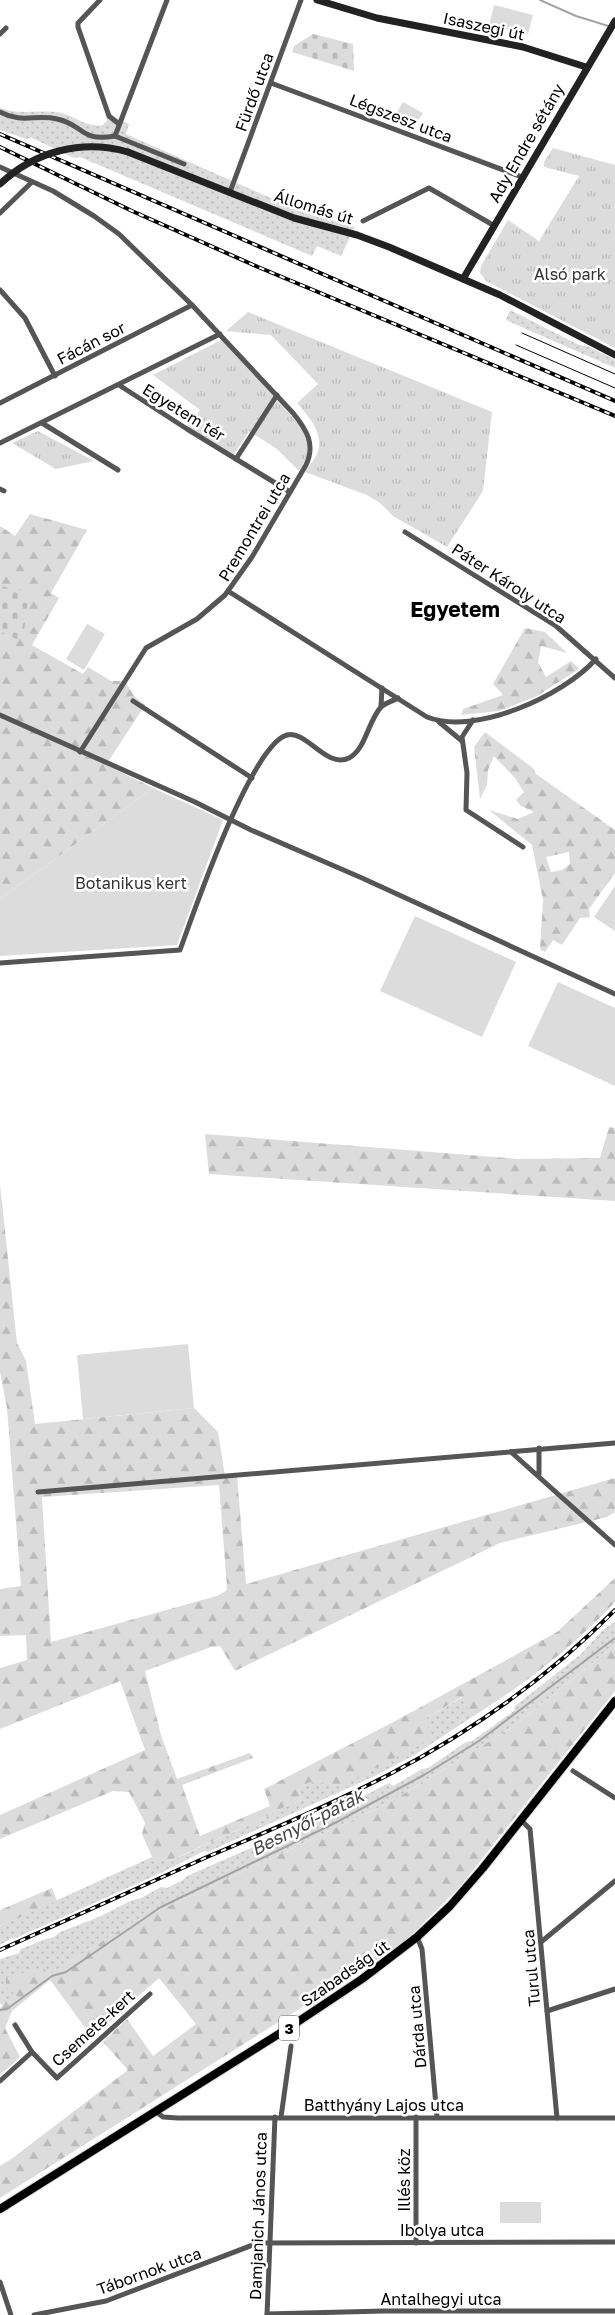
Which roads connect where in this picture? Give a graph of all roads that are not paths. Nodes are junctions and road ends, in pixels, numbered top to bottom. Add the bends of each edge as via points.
1 (100, 0) edge
2 (167, 0) edge
3 (301, 0) edge
4 (318, 0) edge
5 (614, 22) edge
6 (6, 28) dead end
7 (0, 34) edge
8 (586, 67) junction
9 (271, 83) junction
10 (0, 112) edge
11 (119, 124) junction
12 (115, 136) junction
13 (184, 164) dead end
14 (0, 167) edge
15 (522, 177) junction
16 (32, 182) junction
17 (0, 184) edge
18 (230, 192) junction
19 (0, 213) edge
20 (363, 221) dead end
21 (493, 225) junction
22 (463, 279) junction
23 (0, 290) edge
24 (192, 305) junction
25 (220, 334) junction
26 (615, 355) edge
27 (55, 376) junction
28 (119, 385) junction
29 (277, 395) junction
30 (0, 403) edge
31 (42, 423) junction
32 (0, 443) edge
33 (236, 459) junction
34 (118, 470) dead end
35 (290, 492) junction
36 (405, 532) dead end
37 (228, 591) junction
38 (596, 659) junction
39 (615, 678) edge
40 (382, 688) junction
41 (398, 698) junction
42 (133, 701) dead end
43 (381, 707) junction
44 (0, 715) edge
45 (474, 720) junction
46 (438, 722) junction
47 (462, 740) junction
48 (80, 752) junction
49 (252, 778) junction
50 (229, 819) junction
51 (522, 847) dead end
52 (0, 963) edge
53 (615, 994) edge
54 (615, 1443) edge
55 (538, 1448) junction
56 (511, 1452) junction
57 (539, 1474) junction
58 (38, 1492) dead end
59 (615, 1545) edge
60 (615, 1701) edge
61 (573, 1770) dead end
62 (615, 1798) edge
63 (521, 1820) junction
64 (615, 1881) edge
65 (417, 1937) junction
66 (541, 1942) junction
67 (615, 1990) edge
68 (150, 1994) dead end
69 (547, 2011) junction
70 (15, 2025) dead end
71 (291, 2046) dead end
72 (32, 2052) junction
73 (0, 2081) edge
74 (155, 2110) junction
75 (278, 2117) junction
76 (416, 2117) junction
77 (437, 2117) junction
78 (557, 2118) junction
79 (615, 2118) edge
80 (0, 2209) edge
81 (270, 2242) junction
82 (615, 2242) edge
83 (416, 2243) junction
84 (0, 2282) edge
85 (615, 2311) edge
86 (267, 2314) edge
87 (588, 2314) edge
88 (11, 2315) edge
89 (34, 2315) edge
90 (280, 2315) edge

1 - 11 street via 78,23 78,27 109,116
2 - 11 street
3 - 9 street, Fürdő utca
4 - 8 main road, Isaszegi út via 377,18 523,47
5 - 8 main road, Ady Endre sétány
6 - 7 street
8 - 15 main road, Ady Endre sétány
9 - 15 street, Légszesz utca
9 - 18 street, Fürdő utca
10 - 12 street via 19,119 61,120 95,138
11 - 12 street
12 - 13 street
14 - 16 street, Premontrei utca
15 - 21 main road, Ady Endre sétány
16 - 19 street
16 - 24 street, Premontrei utca via 110,227
17 - 18 main road, Állomás út, bridge via 30,162 58,151 100,146 128,152
18 - 22 main road, Állomás út via 294,218 363,237
20 - 21 street via 429,188
21 - 22 main road, Ady Endre sétány
22 - 26 main road, Állomás út
23 - 27 street via 25,318
24 - 25 street, Premontrei utca
24 - 27 street, Fácán sor
25 - 28 street, Egyetem tér
25 - 29 street, Premontrei utca
27 - 30 street, Fácán sor
28 - 31 street, Egyetem tér
28 - 33 street, Egyetem tér
29 - 33 street, Egyetem tér
29 - 35 street, Premontrei utca via 302,424 310,441 308,460
31 - 32 street, Egyetem tér
31 - 34 street
33 - 35 street, Egyetem tér
35 - 37 street, Premontrei utca
36 - 38 street, Páter Károly utca via 556,626
37 - 40 street, Premontrei utca
37 - 48 street via 197,619 146,648
38 - 39 street, Páter Károly utca
38 - 45 street, Premontrei utca via 537,701
40 - 41 street, Premontrei utca
40 - 43 street
41 - 43 street
41 - 46 street, Premontrei utca
42 - 49 street
43 - 49 street via 349,758 334,759 296,736 288,735 277,741
44 - 48 street
45 - 46 street, Premontrei utca
45 - 47 street
46 - 47 street
47 - 51 street via 467,773 466,810
48 - 50 street
49 - 50 street
50 - 52 street via 180,950
50 - 53 street
54 - 55 street
55 - 56 street
55 - 57 street
56 - 57 street
56 - 58 street
57 - 59 street
60 - 63 main road, Szabadság út / 3
61 - 62 street
63 - 65 main road, Szabadság út / 3 via 450,1906
63 - 66 street, Turul utca via 530,1829
64 - 66 street
65 - 74 main road, Szabadság út / 3 via 321,2007
65 - 77 street, Dárda utca via 422,1948
66 - 69 street, Turul utca
67 - 69 street
68 - 72 street, Csemete-kert via 57,2078
69 - 78 street, Turul utca
70 - 72 street, Csemete-kert
71 - 75 street, Damjanich János utca
72 - 73 street, Csemete-kert
74 - 75 street, Batthyány Lajos utca via 170,2118
74 - 80 main road, Szabadság út / 3
75 - 76 street, Batthyány Lajos utca
75 - 81 street, Damjanich János utca
76 - 77 street, Batthyány Lajos utca
76 - 83 street, Illés köz
77 - 78 street, Batthyány Lajos utca
78 - 79 street, Batthyány Lajos utca
81 - 83 street, Ibolya utca
81 - 86 street, Damjanich János utca
81 - 89 street, Tábornok utca via 258,2243 106,2301
82 - 83 street, Ibolya utca
84 - 88 street
85 - 87 street, Antalhegyi utca
86 - 90 street, Antalhegyi utca
87 - 90 street, Antalhegyi utca via 383,2311

